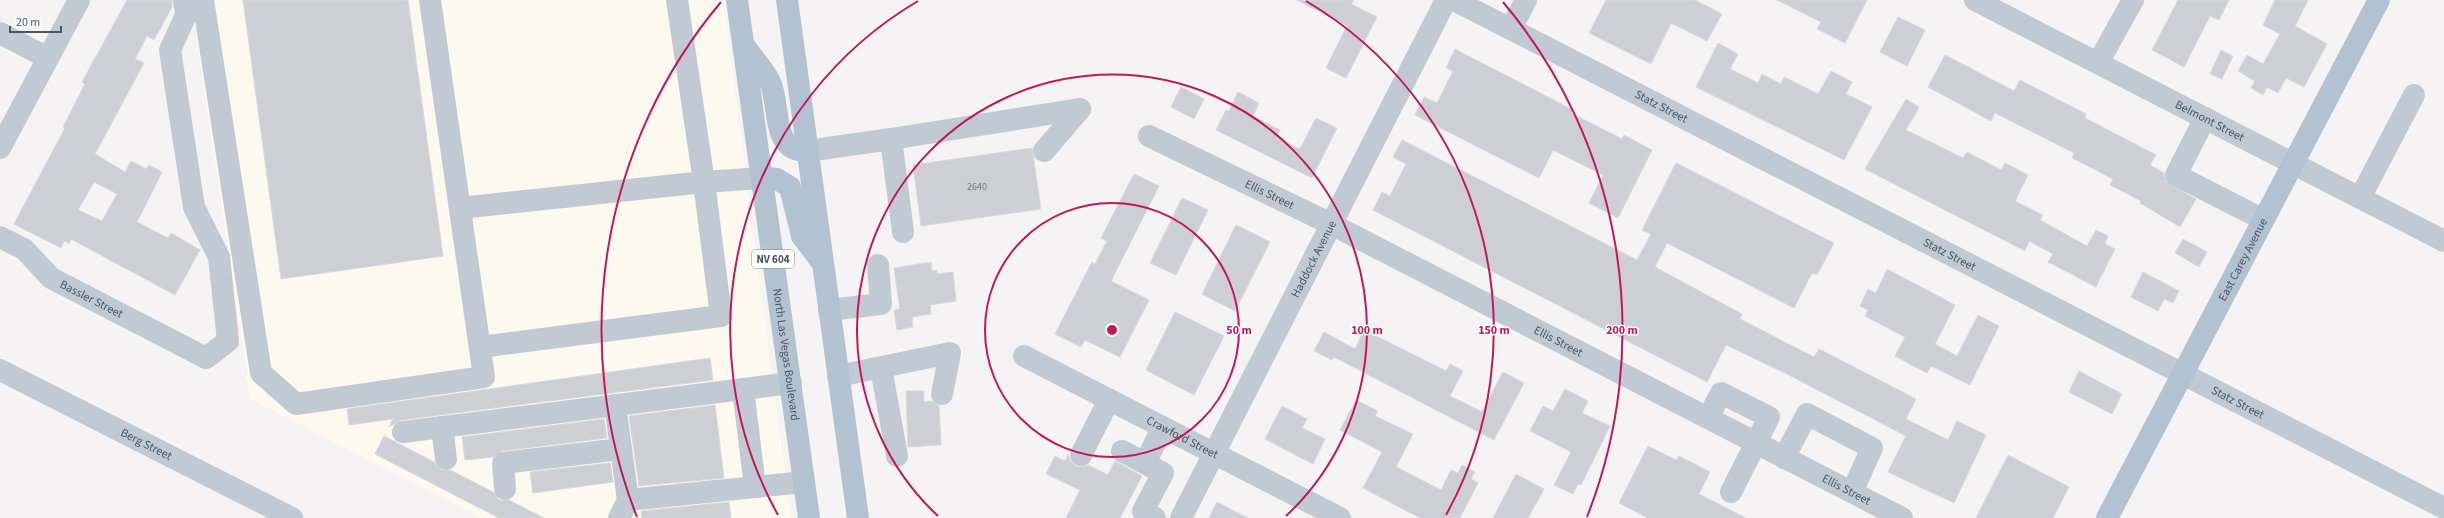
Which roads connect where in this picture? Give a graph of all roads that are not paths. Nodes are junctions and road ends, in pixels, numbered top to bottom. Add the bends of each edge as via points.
1 (79, 0) edge
2 (184, 0) edge
3 (203, 0) edge
4 (430, 0) edge
5 (677, 0) edge
6 (737, 0) edge
7 (787, 0) edge
8 (1446, 0) edge
9 (1454, 0) edge
10 (1526, 0) edge
11 (1975, 0) edge
12 (2133, 0) edge
13 (2379, 0) edge
14 (1511, 29) junction
15 (0, 33) edge
16 (743, 44) junction
17 (48, 58) junction
18 (2098, 64) junction
19 (2414, 95) dead end
20 (1038, 116) dead end
21 (2204, 118) junction
22 (1149, 136) dead end
23 (891, 139) junction
24 (0, 148) edge
25 (807, 151) junction
26 (2292, 163) junction
27 (762, 178) junction
28 (704, 182) junction
29 (2360, 198) junction
30 (460, 208) junction
31 (2262, 219) junction
32 (1331, 224) junction
33 (903, 232) dead end
34 (0, 237) edge
35 (2444, 241) edge
36 (822, 262) junction
37 (878, 265) dead end
38 (829, 310) junction
39 (480, 347) junction
40 (1024, 356) dead end
41 (881, 368) junction
42 (0, 370) edge
43 (2182, 372) junction
44 (838, 376) junction
45 (791, 383) junction
46 (743, 389) junction
47 (942, 394) dead end
48 (1109, 400) junction
49 (616, 405) junction
50 (1708, 418) junction
51 (442, 427) junction
52 (1163, 427) junction
53 (403, 432) dead end
54 (1756, 443) junction
55 (621, 449) junction
56 (1122, 451) dead end
57 (1214, 453) junction
58 (1081, 455) dead end
59 (896, 456) dead end
60 (1784, 458) junction
61 (446, 459) dead end
62 (1145, 463) junction
63 (804, 482) junction
64 (755, 487) junction
65 (505, 489) dead end
66 (1731, 492) dead end
67 (1852, 492) junction
68 (2444, 508) edge
69 (623, 509) edge
70 (1870, 511) edge
71 (292, 518) edge
72 (809, 518) edge
73 (858, 518) edge
74 (1155, 518) edge
75 (1181, 518) edge
76 (1340, 518) edge
77 (1902, 518) edge
78 (2107, 518) edge

1 - 17 street
2 - 34 street, Bassler Street via 186,15 170,50 194,207 220,257 228,341 206,358 51,278 24,249
3 - 39 street via 261,373 296,404 484,377
4 - 30 street
5 - 28 street
6 - 16 main road, North Las Vegas Boulevard / NV 604
7 - 25 main road
8 - 32 street, Haddock Avenue
9 - 14 street, Statz Street
10 - 14 street
11 - 18 street, Belmont Street
12 - 18 street
13 - 26 main road, East Carey Avenue
14 - 43 street, Statz Street
15 - 17 street
16 - 25 main road via 770,83 786,144 796,151
16 - 27 main road, North Las Vegas Boulevard / NV 604
17 - 24 street
18 - 21 street, Belmont Street
19 - 29 street
20 - 23 street
21 - 26 street, Belmont Street
21 - 31 street via 2176,175
22 - 32 street, Ellis Street
23 - 25 street
23 - 33 street
25 - 36 main road
26 - 29 street, Belmont Street
26 - 31 main road, East Carey Avenue
27 - 28 street
27 - 36 main road via 777,179 790,187 802,236
27 - 45 main road, North Las Vegas Boulevard / NV 604
28 - 30 street
28 - 39 street via 721,316
29 - 35 street, Belmont Street
30 - 39 street
31 - 43 main road, East Carey Avenue
32 - 50 street, Ellis Street
32 - 57 street, Haddock Avenue
36 - 38 main road
37 - 38 street via 881,304
38 - 44 main road
40 - 48 street, Crawford Street
41 - 44 street
41 - 47 street via 950,353
41 - 59 street
42 - 71 street, Berg Street
43 - 68 street, Statz Street
43 - 78 main road, East Carey Avenue
44 - 73 main road
45 - 46 street
45 - 63 main road, North Las Vegas Boulevard / NV 604
46 - 49 street
46 - 64 street
48 - 52 street, Crawford Street
48 - 58 street
49 - 51 street
49 - 55 street
50 - 54 street, Ellis Street
50 - 54 street via 1721,393 1769,417
51 - 53 street
51 - 61 street
52 - 57 street, Crawford Street
52 - 62 street
54 - 60 street, Ellis Street
54 - 66 street
55 - 65 street via 503,464
55 - 69 street
56 - 62 street
57 - 75 street, Haddock Avenue
57 - 76 street, Crawford Street
60 - 67 street, Ellis Street
60 - 67 street via 1807,414 1872,448
62 - 74 street via 1163,473 1143,511
63 - 64 street
63 - 72 main road, North Las Vegas Boulevard / NV 604
64 - 69 street
67 - 70 street, Ellis Street
70 - 77 street, Ellis Street

